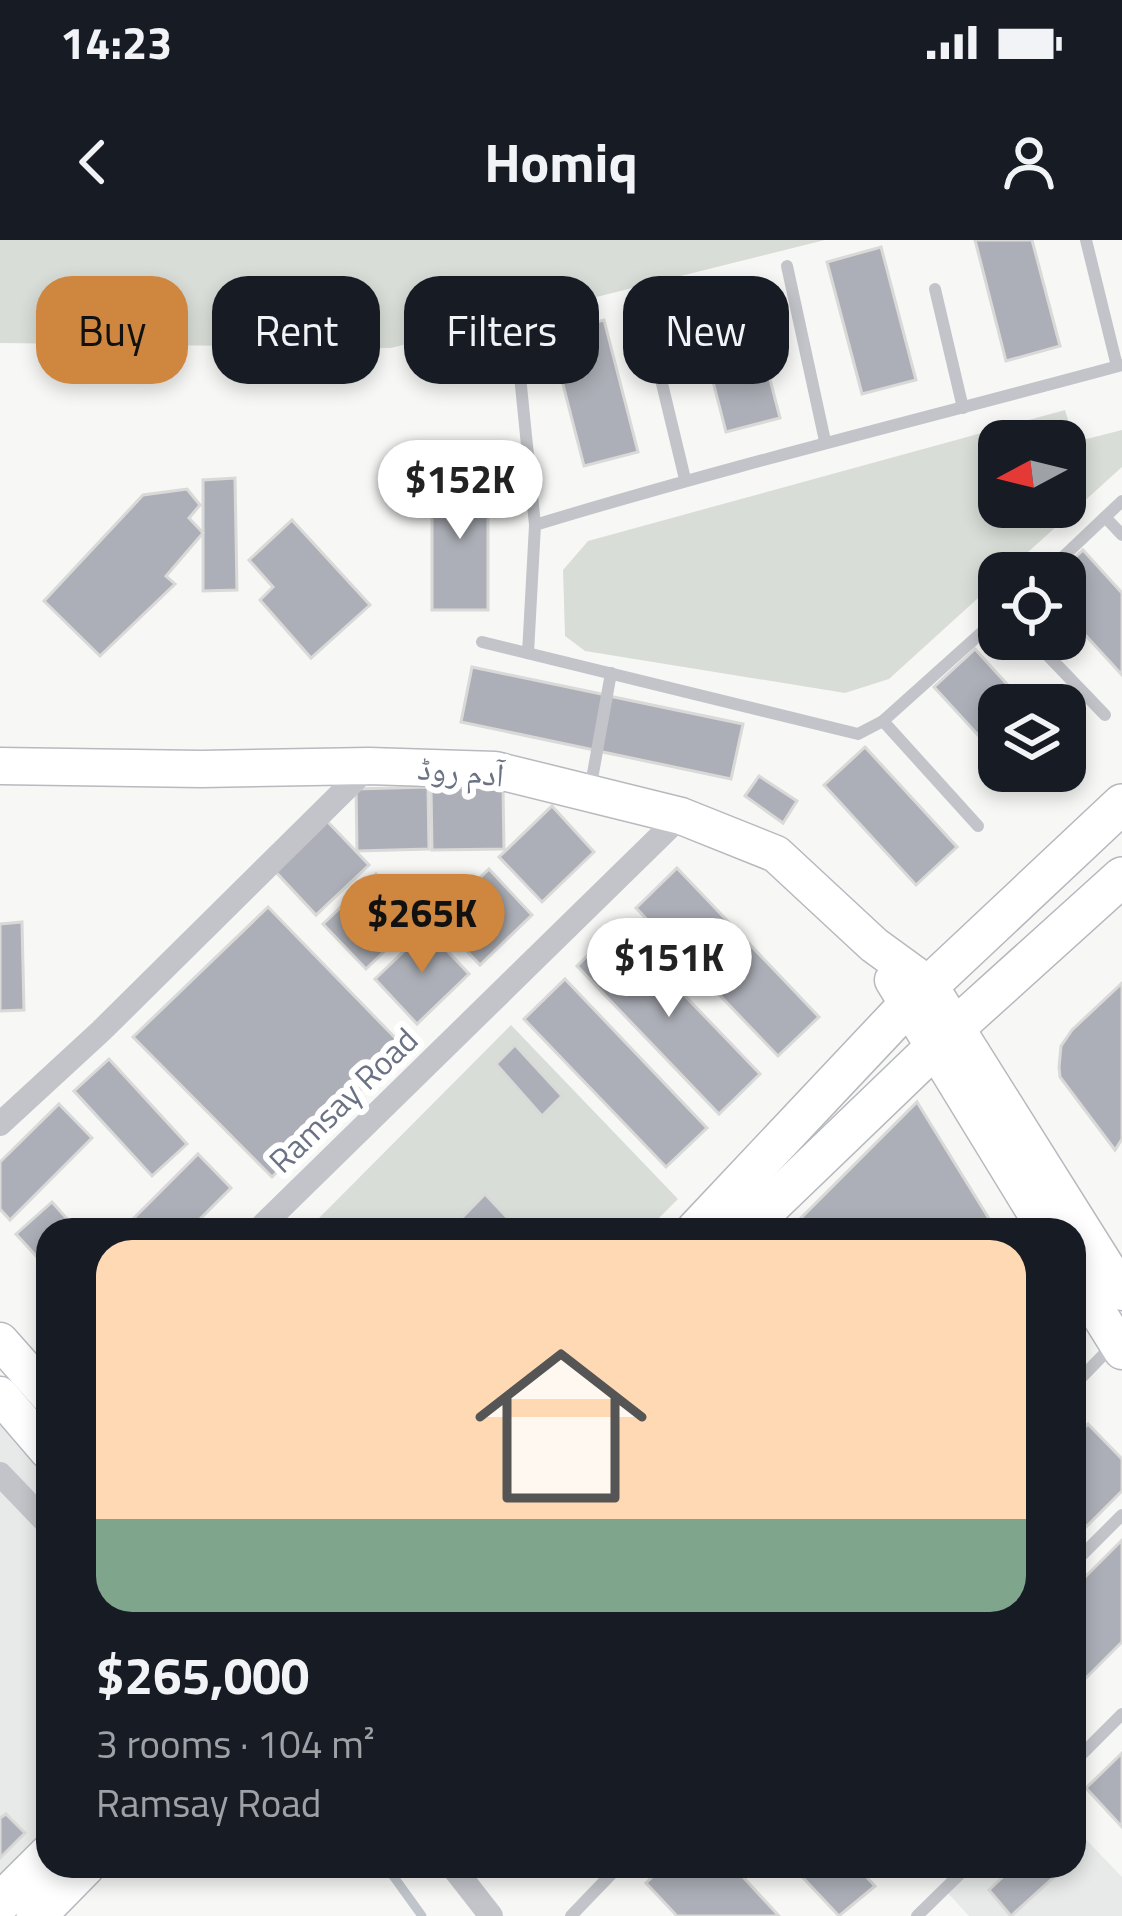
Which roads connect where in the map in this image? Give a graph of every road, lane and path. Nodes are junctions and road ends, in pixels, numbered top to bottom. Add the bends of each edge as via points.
1 (1086, 240) edge
2 (788, 266) dead end
3 (934, 289) dead end
4 (1120, 365) edge
5 (521, 384) edge
6 (662, 384) edge
7 (963, 409) junction
8 (825, 441) junction
9 (685, 479) junction
10 (1122, 501) edge
11 (1105, 518) junction
12 (535, 525) junction
13 (1122, 535) edge
14 (1069, 552) edge
15 (978, 636) edge
16 (482, 642) dead end
17 (528, 653) junction
18 (1052, 660) edge
19 (611, 673) junction
20 (1105, 715) dead end
21 (883, 721) junction
22 (0, 766) edge
23 (369, 766) junction
24 (589, 793) junction
25 (1122, 804) edge
26 (681, 816) junction
27 (978, 826) dead end
28 (1118, 890) edge
29 (918, 995) junction
30 (946, 1037) junction
31 (0, 1124) edge
32 (270, 1218) edge
33 (707, 1218) edge
34 (758, 1218) edge
35 (1040, 1218) edge
36 (1071, 1218) edge
37 (1086, 1240) edge
38 (1122, 1292) edge
39 (1086, 1293) edge
40 (0, 1340) edge
41 (1119, 1347) edge
42 (1086, 1375) edge
43 (36, 1380) edge
44 (0, 1395) edge
45 (36, 1437) edge
46 (0, 1474) edge
47 (36, 1512) edge
48 (1122, 1515) edge
49 (1086, 1551) edge
50 (1122, 1714) edge
51 (1086, 1750) edge
52 (36, 1867) edge
53 (73, 1878) edge
54 (461, 1878) edge
55 (607, 1878) edge
56 (956, 1878) edge
57 (0, 1903) edge
58 (36, 1916) edge
59 (491, 1916) edge
60 (571, 1916) edge
61 (916, 1916) edge

1 - 4 lane
2 - 8 lane
3 - 7 lane
4 - 7 lane
5 - 12 lane
6 - 9 lane
7 - 8 lane
8 - 9 lane
9 - 12 lane
10 - 11 lane
11 - 13 lane
11 - 14 lane
12 - 17 lane
15 - 21 lane
16 - 17 lane
17 - 19 lane
18 - 20 lane
19 - 21 lane via 858,734
19 - 24 lane
21 - 27 lane
22 - 23 street, آدم روڈ
23 - 24 street, آدم روڈ via 495,770
23 - 31 street
24 - 26 street, آدم روڈ
25 - 29 main road
26 - 29 street, آدم روڈ via 776,854
26 - 32 street, Ramsay Road
28 - 30 main road
29 - 30 street, آدم روڈ
29 - 33 main road
30 - 34 main road
30 - 35 street
30 - 36 street
37 - 38 street
39 - 41 street
40 - 43 street
41 - 42 lane
44 - 45 street
46 - 47 street
48 - 49 lane
50 - 51 lane
52 - 57 main road
53 - 58 main road
54 - 59 street
55 - 60 lane
56 - 61 lane

